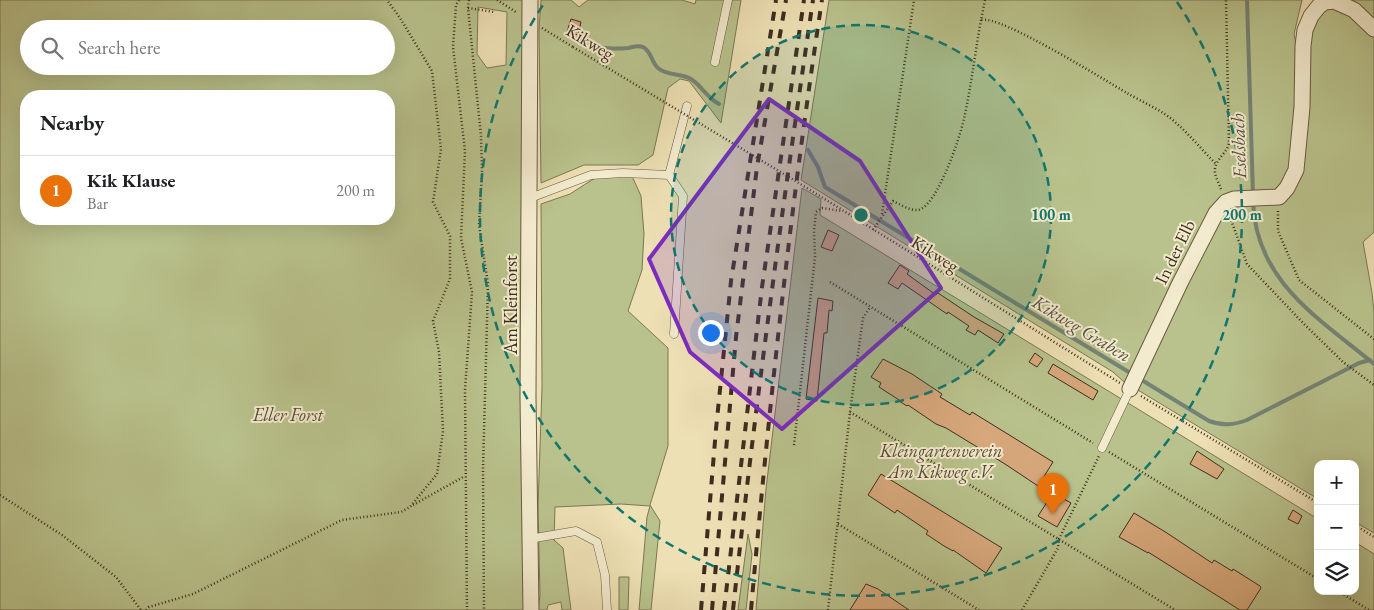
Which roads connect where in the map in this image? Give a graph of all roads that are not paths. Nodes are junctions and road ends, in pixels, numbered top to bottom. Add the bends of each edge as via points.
1 (530, 0) edge
2 (728, 0) edge
3 (1374, 29) edge
4 (715, 62) dead end
5 (686, 106) dead end
6 (669, 175) junction
7 (530, 198) junction
8 (674, 334) dead end
9 (1134, 382) joint
10 (1102, 448) road end
11 (529, 539) junction
12 (531, 610) edge
13 (607, 610) edge

1 - 7 street, Am Kleinforst via 534,23
2 - 4 lane
3 - 9 street, In der Elb via 1354,10 1334,1 1325,2 1310,16 1303,46 1296,170 1288,188 1274,197 1229,202 1209,226
5 - 6 lane
6 - 7 lane via 591,174
6 - 8 lane via 682,196
7 - 11 street, Am Kleinforst
9 - 10 lane, In der Elb
11 - 12 street, Am Kleinforst
11 - 13 lane via 576,531 597,542 605,575

